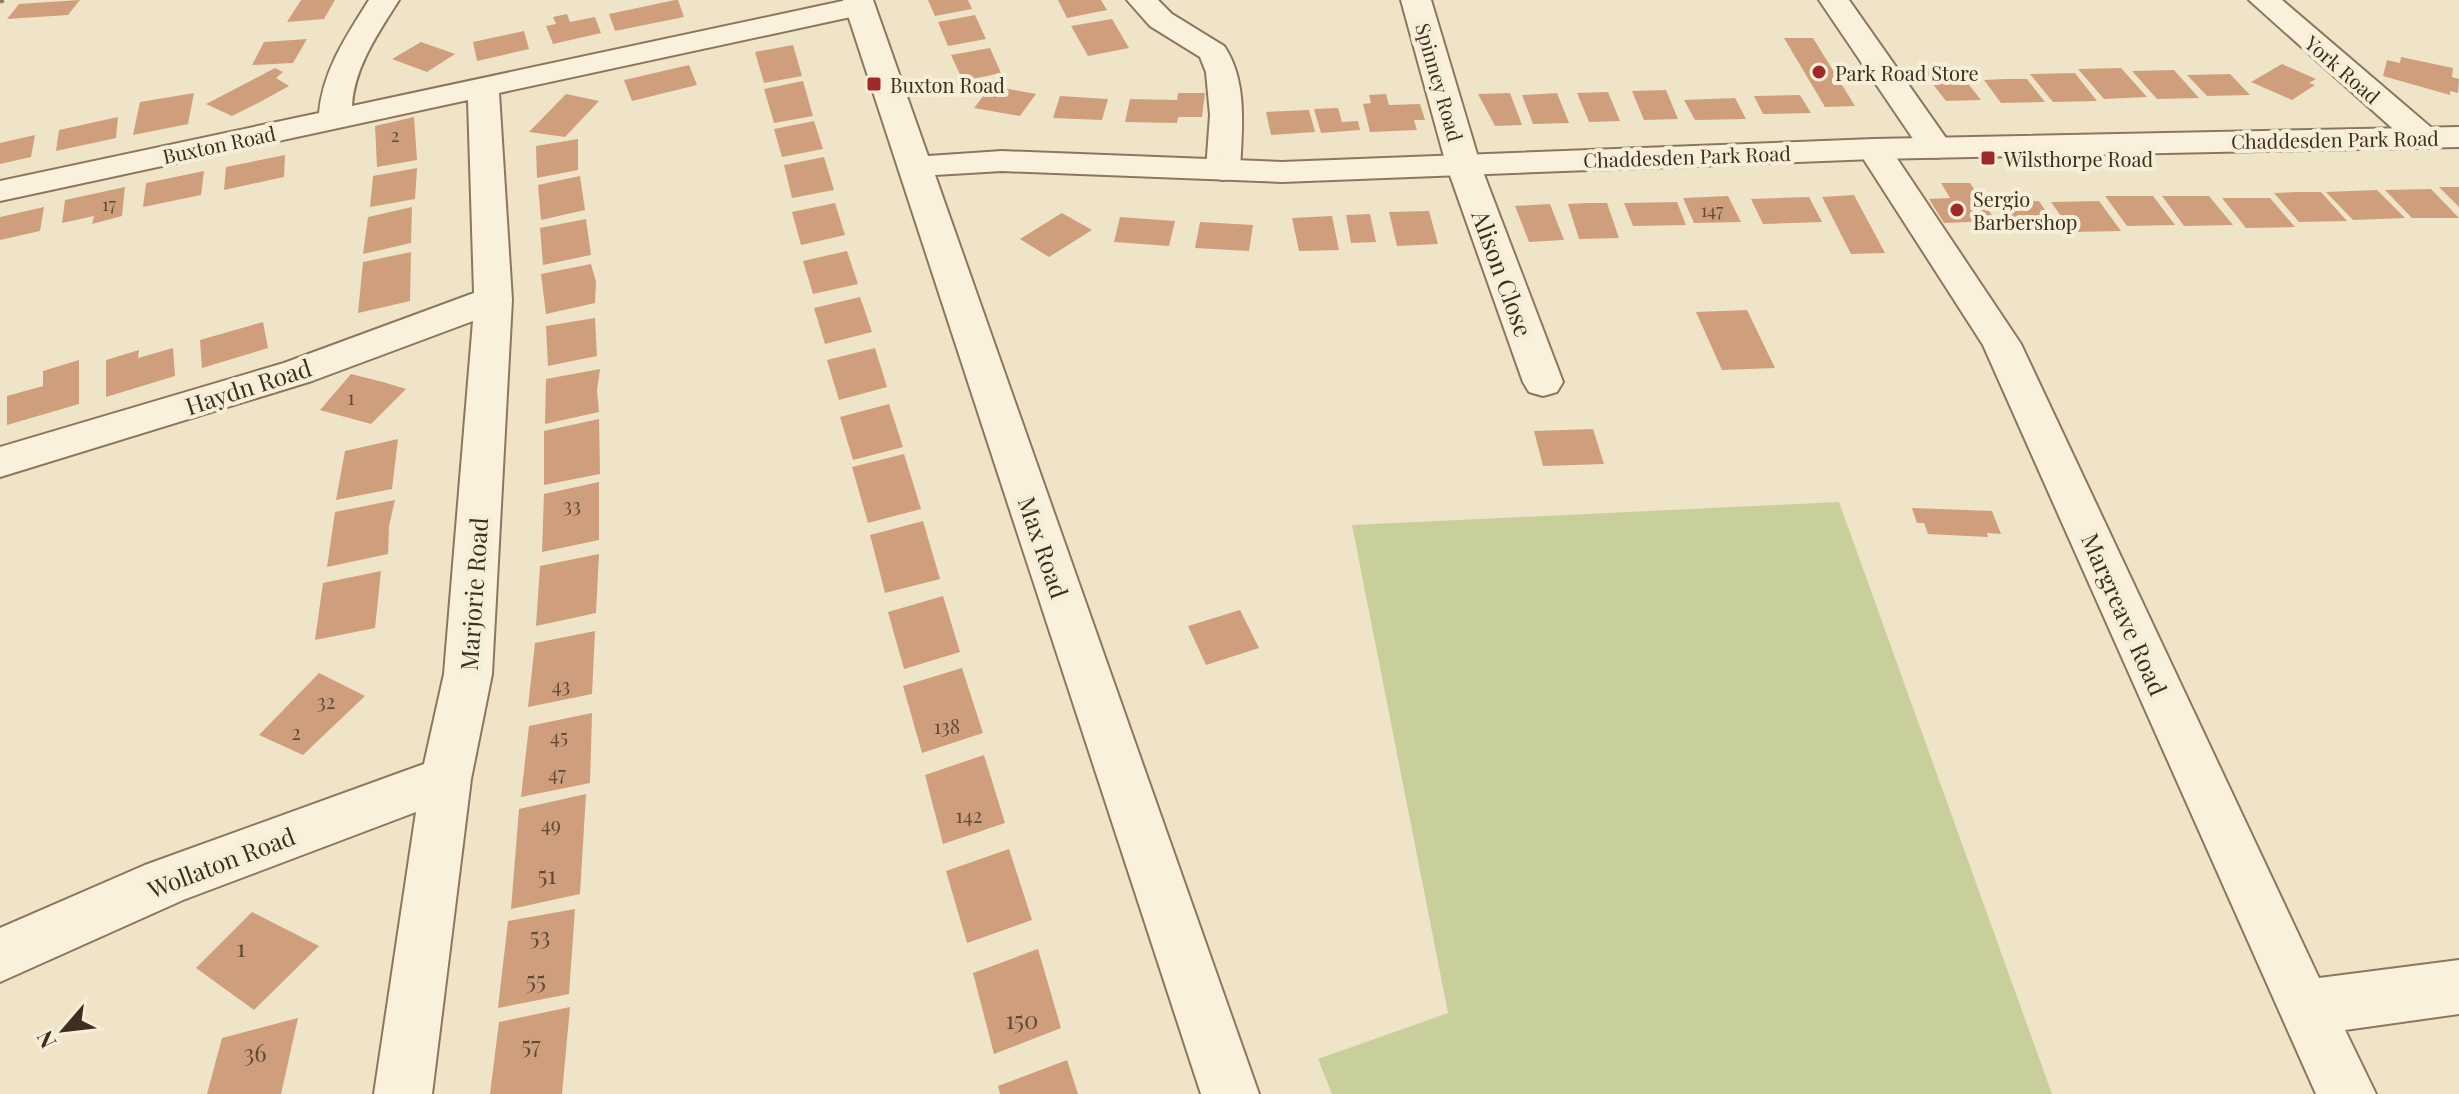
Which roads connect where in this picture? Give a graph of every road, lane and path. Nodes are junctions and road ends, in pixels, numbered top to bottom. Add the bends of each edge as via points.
1 (384, 0) edge
2 (1142, 0) edge
3 (1416, 0) edge
4 (1834, 0) edge
5 (2264, 0) edge
6 (859, 3) edge
7 (483, 89) junction
8 (335, 120) junction
9 (2422, 137) junction
10 (2459, 137) edge
11 (1936, 148) junction
12 (1874, 149) junction
13 (1463, 164) junction
14 (916, 168) junction
15 (1223, 170) junction
16 (0, 191) edge
17 (493, 300) junction
18 (1543, 382) dead end
19 (0, 462) edge
20 (446, 779) junction
21 (0, 956) edge
22 (2459, 987) edge
23 (2304, 1008) junction
24 (403, 1094) edge
25 (1230, 1094) edge
26 (2347, 1094) edge

1 - 8 street via 337,89
2 - 15 street via 1161,20 1213,52 1222,72 1226,115
3 - 13 street, Spinney Road
4 - 11 street
5 - 9 street, York Road
6 - 7 street, Buxton Road
6 - 14 street, Max Road
7 - 8 street, Buxton Road
7 - 17 street, Marjorie Road
8 - 16 street, Buxton Road
9 - 10 street, Chaddesden Park Road
9 - 11 street, Chaddesden Park Road
11 - 12 street, Chaddesden Park Road
12 - 13 street, Chaddesden Park Road
12 - 23 street, Margreave Road via 2002,344
13 - 15 street, Chaddesden Park Road
13 - 18 street, Alison Close
14 - 15 street, Chaddesden Park Road via 1002,161
14 - 25 street, Max Road
17 - 19 street, Haydn Road via 298,372
17 - 20 street, Marjorie Road via 468,674
20 - 21 street, Wollaton Road via 74,919
20 - 24 street, Marjorie Road
22 - 23 street
23 - 26 street, Margreave Road

